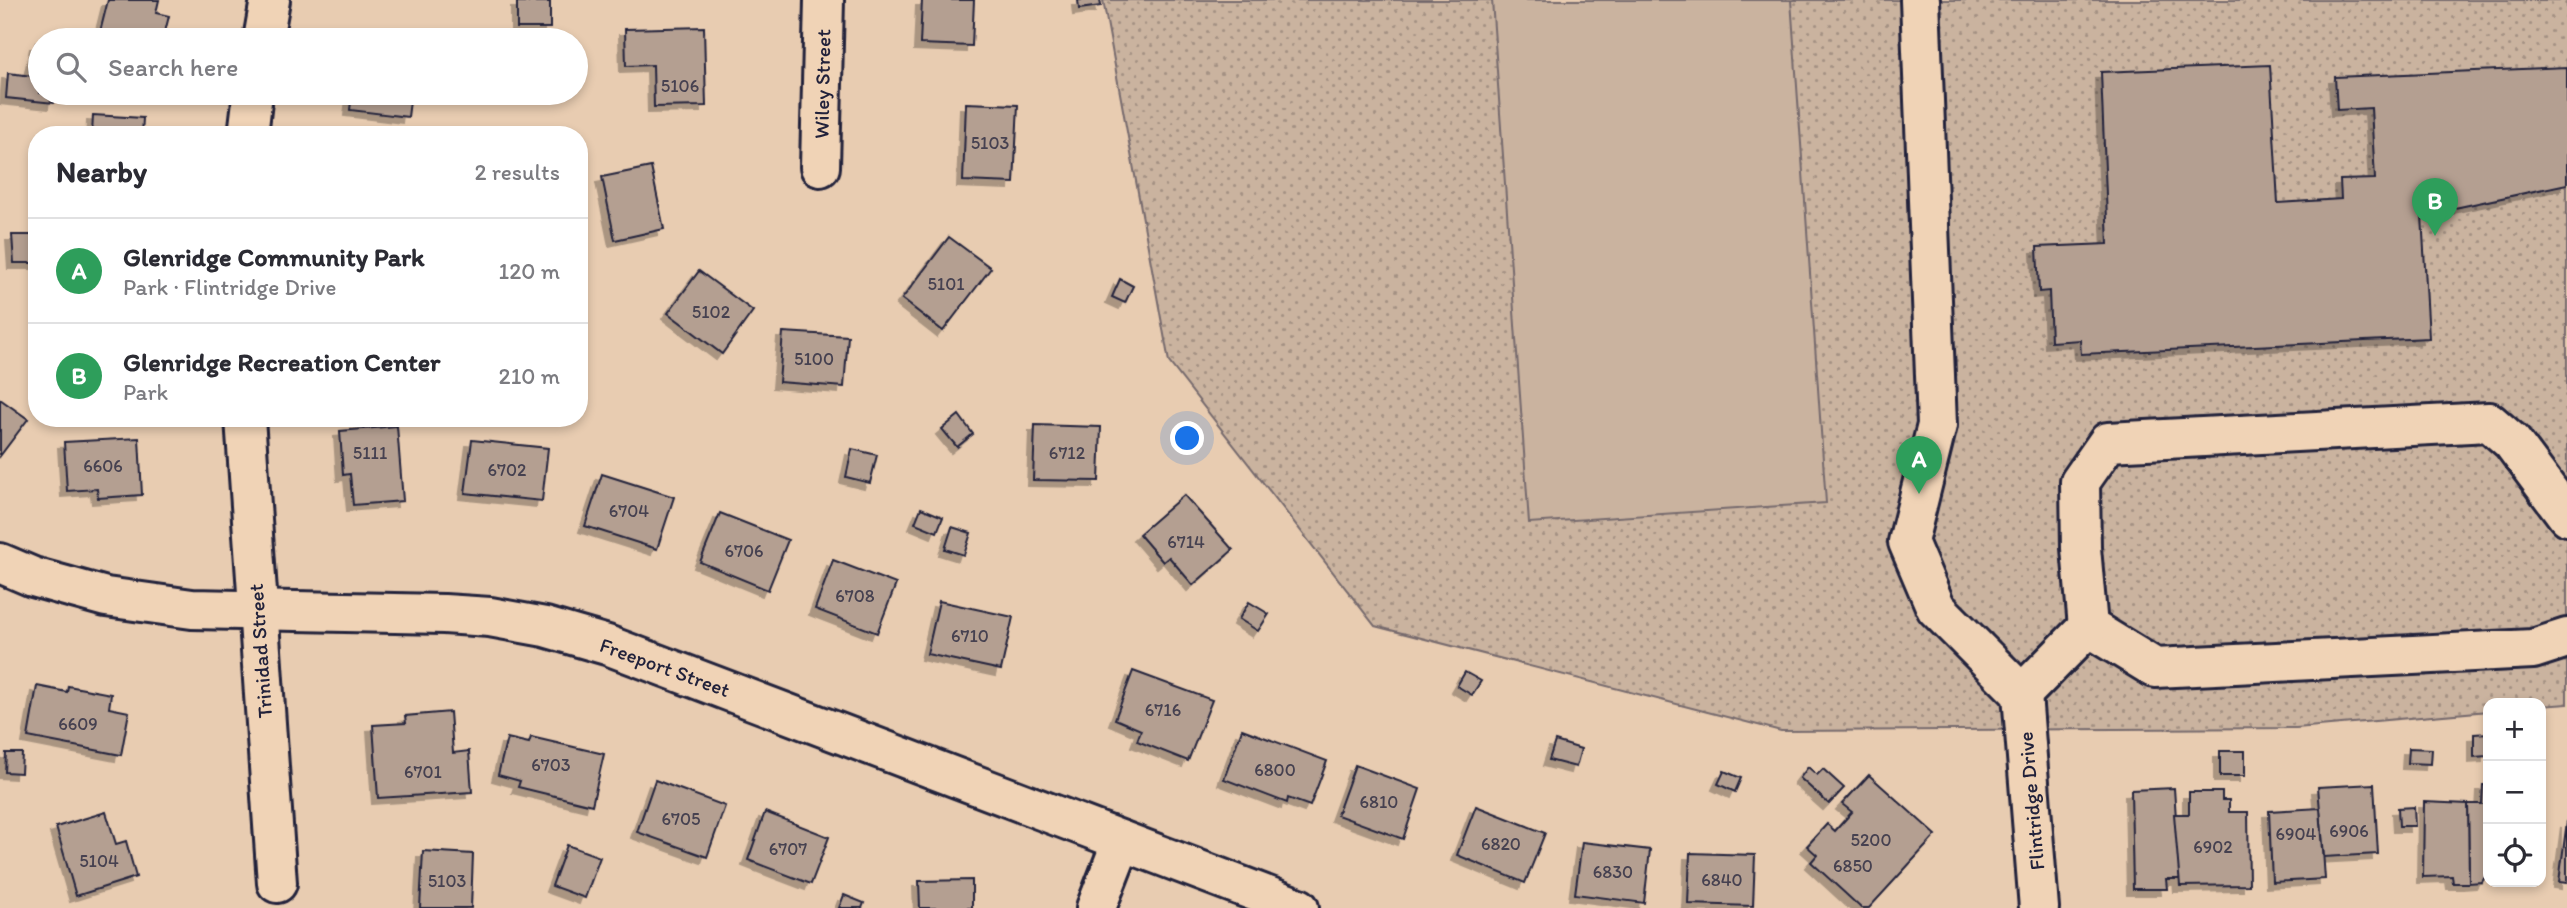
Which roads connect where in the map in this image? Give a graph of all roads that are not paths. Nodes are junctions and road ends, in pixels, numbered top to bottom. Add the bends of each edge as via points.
1 (270, 0) edge
2 (824, 0) edge
3 (1920, 0) edge
4 (264, 28) edge
5 (252, 105) edge
6 (249, 126) edge
7 (820, 167) dead end
8 (247, 427) edge
9 (2567, 516) edge
10 (0, 563) edge
11 (257, 610) junction
12 (2088, 627) junction
13 (2567, 638) edge
14 (2022, 694) junction
15 (1122, 841) junction
16 (277, 883) dead end
17 (1096, 908) edge
18 (1300, 908) edge
19 (2039, 908) edge

1 - 4 street
2 - 7 street, Wiley Street
3 - 14 street via 1937,425 1908,542 1936,608
5 - 6 street
8 - 11 street, Trinidad Street
9 - 12 street via 2512,442 2488,422 2108,442 2080,482
10 - 11 street, Freeport Street via 106,597 192,609
11 - 15 street, Freeport Street via 444,614 545,627 607,645
11 - 16 street, Trinidad Street
12 - 13 street via 2155,668 2533,649
12 - 14 street
14 - 19 street, Flintridge Drive
15 - 17 street
15 - 18 street, Freeport Street

